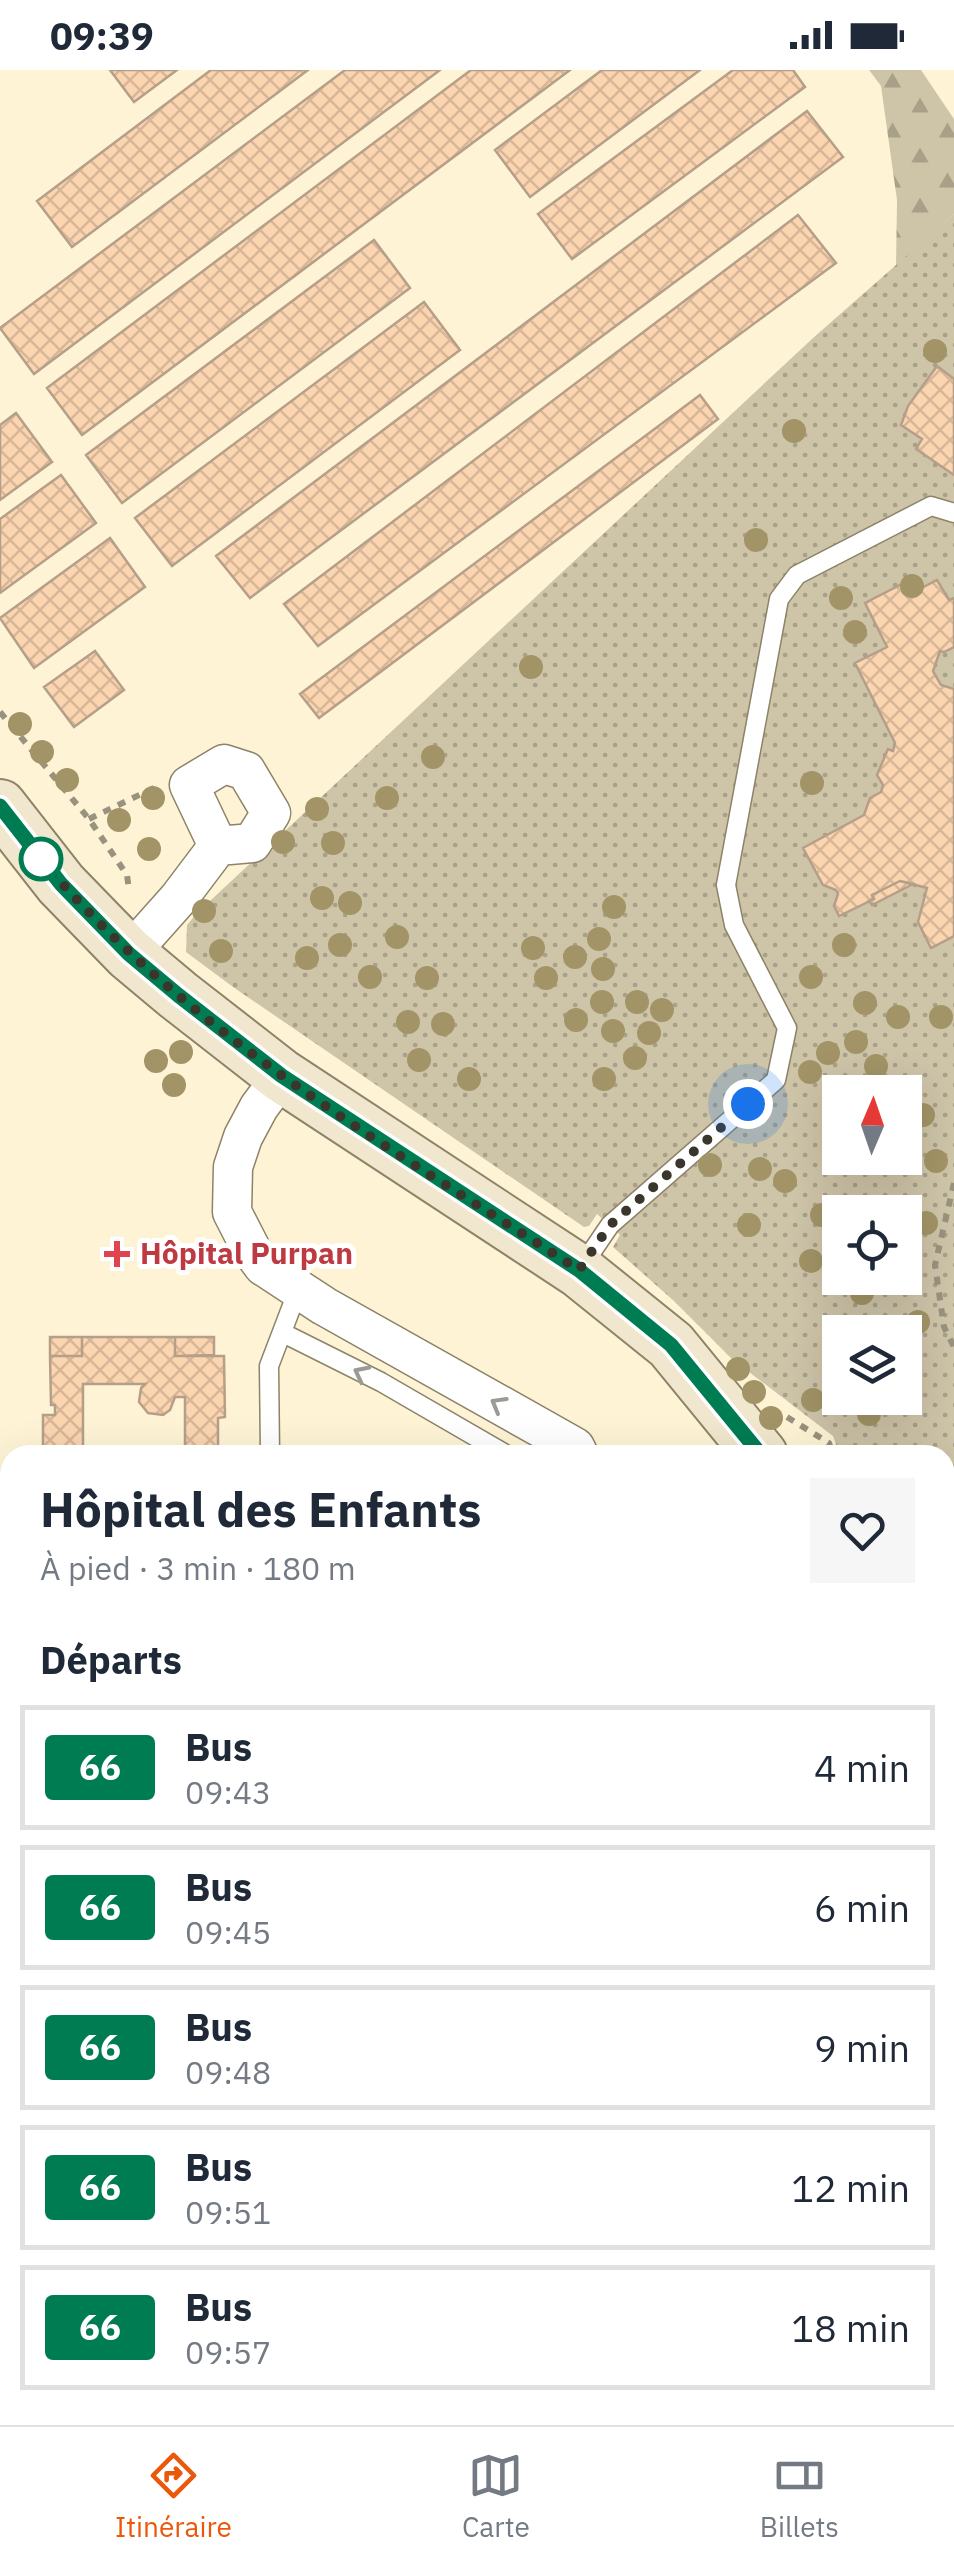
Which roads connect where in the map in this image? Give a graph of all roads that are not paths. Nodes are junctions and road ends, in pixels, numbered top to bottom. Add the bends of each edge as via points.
1 (954, 513) edge
2 (0, 806) edge
3 (218, 846) junction
4 (129, 954) junction
5 (282, 1076) junction
6 (579, 1270) junction
7 (298, 1290) junction
8 (283, 1333) junction
9 (270, 1445) edge
10 (490, 1445) edge
11 (571, 1445) edge
12 (753, 1445) edge

1 - 6 lane via 931,506 797,576 779,599 726,885 734,926 787,1028 776,1080 610,1225
2 - 4 street via 61,884
3 - 3 street via 188,785 224,764 246,770 271,813 252,843
3 - 4 street
4 - 5 street
5 - 6 street
5 - 7 street via 243,1136 232,1167 232,1212 263,1266
6 - 12 street via 671,1345
7 - 8 lane
11 -> 7 street
8 - 9 lane via 269,1366
10 -> 8 lane

